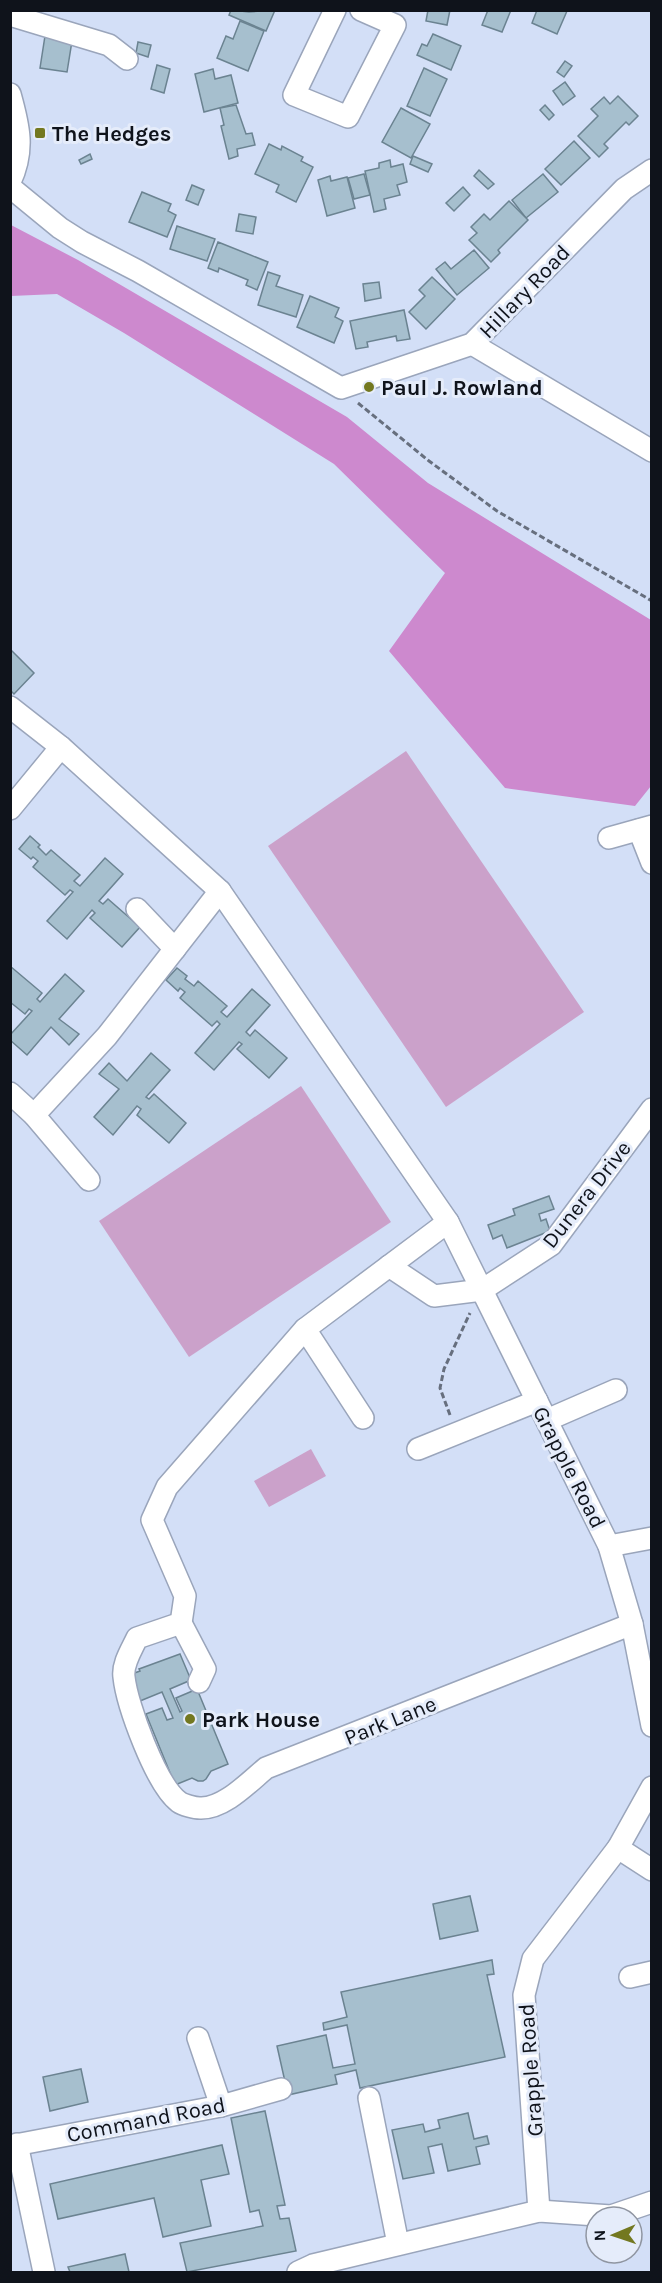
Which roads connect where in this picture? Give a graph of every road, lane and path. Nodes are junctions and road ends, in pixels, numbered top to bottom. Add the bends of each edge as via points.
1 (335, 10) edge
2 (366, 12) edge
3 (13, 18) edge
4 (127, 59) dead end
5 (10, 94) edge
6 (651, 170) edge
7 (10, 182) edge
8 (10, 187) edge
9 (472, 344) junction
10 (341, 388) junction
11 (651, 452) edge
12 (651, 601) edge
13 (10, 706) edge
14 (61, 747) junction
15 (10, 810) edge
16 (645, 828) edge
17 (609, 838) dead end
18 (651, 863) edge
19 (220, 891) junction
20 (137, 909) dead end
21 (175, 949) junction
22 (10, 1093) edge
23 (651, 1109) edge
24 (34, 1115) junction
25 (89, 1180) dead end
26 (448, 1222) junction
27 (389, 1266) junction
28 (485, 1297) junction
29 (305, 1329) junction
30 (616, 1390) dead end
31 (537, 1401) junction
32 (363, 1418) dead end
33 (547, 1420) junction
34 (458, 1433) junction
35 (418, 1449) dead end
36 (651, 1538) edge
37 (609, 1546) junction
38 (181, 1623) junction
39 (633, 1624) junction
40 (199, 1682) dead end
41 (651, 1726) edge
42 (651, 1787) edge
43 (618, 1848) junction
44 (651, 1870) edge
45 (651, 1972) edge
46 (630, 1977) dead end
47 (198, 2038) dead end
48 (281, 2089) dead end
49 (369, 2098) dead end
50 (221, 2106) junction
51 (14, 2145) edge
52 (651, 2202) edge
53 (539, 2211) junction
54 (398, 2244) junction
55 (44, 2272) edge
56 (298, 2272) edge

1 - 2 street via 294,95 348,117 395,25
3 - 4 street via 109,45
5 - 7 street via 21,134 16,170
6 - 9 street, Hillary Road via 624,189
8 - 10 street via 82,242
9 - 10 street, Hillary Road
9 - 11 street
10 - 12 path via 496,511
13 - 14 street, Grapple Road
14 - 15 street
14 - 19 street, Grapple Road
16 - 17 street
16 - 18 street
19 - 21 street
19 - 26 street, Grapple Road
20 - 21 street
21 - 24 street via 107,1036
22 - 24 street
23 - 28 street, Dunera Drive via 551,1245
24 - 25 street
26 - 27 street
26 - 28 street, Grapple Road
27 - 28 street via 434,1296
27 - 29 street
28 - 31 street, Grapple Road
28 - 34 path via 471,1311 444,1369 440,1388
29 - 32 street
29 - 38 street via 167,1487 152,1520 185,1596
30 - 33 street
31 - 33 street, Grapple Road
31 - 34 street
33 - 37 street, Grapple Road
34 - 35 street
36 - 37 street
37 - 39 street, Grapple Road
38 - 39 street, Park Lane via 137,1638 123,1675 134,1716 162,1784 180,1803 201,1809 230,1799 266,1768
38 - 40 street via 205,1669
39 - 41 street, Grapple Road
42 - 43 street, Grapple Road
43 - 44 street
43 - 53 street, Grapple Road via 533,1959 524,1995
45 - 46 street
47 - 50 street
48 - 50 street, Command Road
49 - 54 street
50 - 51 street, Command Road
51 - 55 street
52 - 53 street via 610,2216
53 - 54 street
54 - 56 street

